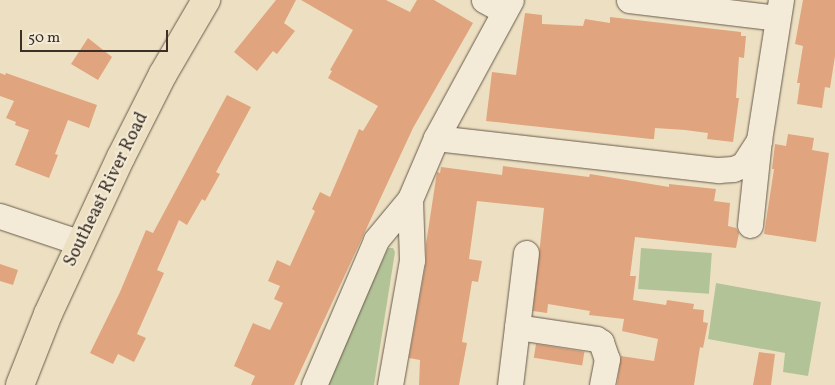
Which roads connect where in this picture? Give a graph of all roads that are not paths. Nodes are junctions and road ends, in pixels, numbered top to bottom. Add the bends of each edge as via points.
1 (206, 0) edge
2 (629, 0) edge
3 (500, 4) edge
4 (779, 9) edge
5 (436, 138) junction
6 (759, 140) junction
7 (410, 199) junction
8 (0, 216) edge
9 (750, 224) dead end
10 (81, 243) junction
11 (526, 253) dead end
12 (517, 327) junction
13 (20, 385) edge
14 (314, 385) edge
15 (390, 385) edge
16 (510, 385) edge
17 (602, 385) edge

1 - 10 main road, Southeast River Road via 121,157
2 - 4 street
3 - 5 street
4 - 6 street
5 - 6 street via 718,170 742,165
5 - 7 street
6 - 9 street
7 - 14 street via 376,240
7 - 15 street via 412,260
8 - 10 street
10 - 13 main road, Southeast River Road
11 - 12 street
12 - 16 street
12 - 17 street via 601,342 607,359

